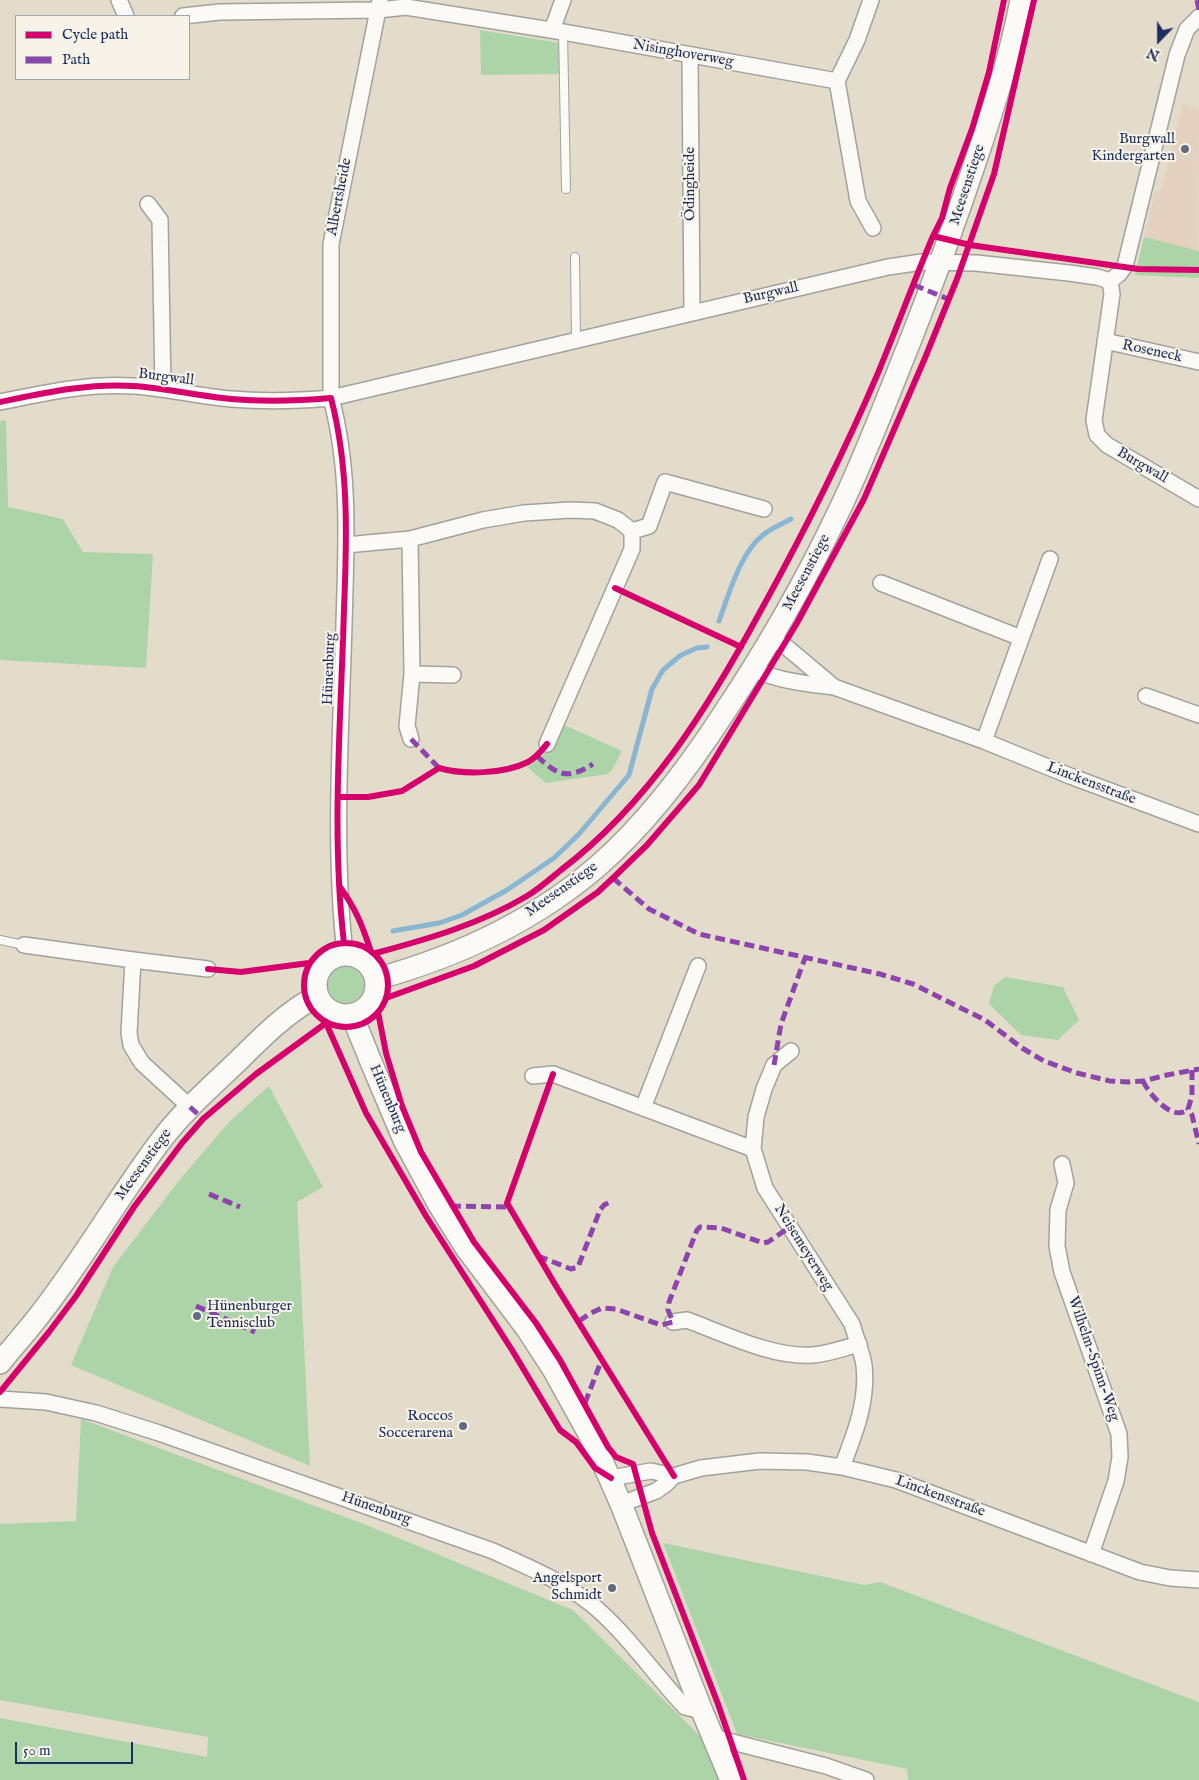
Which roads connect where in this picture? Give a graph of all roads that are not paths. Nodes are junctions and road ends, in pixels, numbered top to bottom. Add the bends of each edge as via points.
1 (119, 0) edge
2 (563, 0) edge
3 (871, 0) edge
4 (1021, 0) edge
5 (379, 5) edge
6 (126, 15) edge
7 (190, 15) edge
8 (1199, 17) edge
9 (557, 31) junction
10 (690, 56) junction
11 (837, 81) junction
12 (566, 189) dead end
13 (148, 204) dead end
14 (873, 228) dead end
15 (576, 257) dead end
16 (942, 262) junction
17 (1110, 281) junction
18 (692, 312) junction
19 (576, 340) junction
20 (1104, 342) junction
21 (1199, 362) edge
22 (163, 389) junction
23 (331, 398) junction
24 (0, 402) edge
25 (1199, 499) edge
26 (764, 510) dead end
27 (632, 531) junction
28 (410, 539) junction
29 (346, 545) junction
30 (1050, 559) dead end
31 (881, 583) dead end
32 (1022, 638) junction
33 (772, 639) junction
34 (753, 670) junction
35 (412, 674) junction
36 (453, 675) dead end
37 (834, 687) junction
38 (1146, 696) dead end
39 (1199, 715) edge
40 (411, 739) dead end
41 (984, 741) junction
42 (548, 744) dead end
43 (1199, 824) edge
44 (0, 940) edge
45 (24, 945) joint
46 (345, 954) junction
47 (133, 960) junction
48 (698, 966) dead end
49 (208, 969) dead end
50 (376, 979) junction
51 (318, 996) junction
52 (352, 1014) junction
53 (791, 1051) dead end
54 (533, 1076) dead end
55 (190, 1107) junction
56 (642, 1108) junction
57 (753, 1150) junction
58 (1062, 1164) dead end
59 (673, 1322) dead end
60 (859, 1344) junction
61 (0, 1363) edge
62 (0, 1399) edge
63 (842, 1467) junction
64 (674, 1476) junction
65 (611, 1478) junction
66 (622, 1504) junction
67 (1091, 1554) junction
68 (1199, 1580) edge
69 (702, 1711) junction
70 (713, 1737) junction
71 (731, 1780) edge
72 (866, 1780) edge

1 - 6 street
2 - 9 street
3 - 11 street via 858,40
4 - 16 street, Meesenstiege via 999,90
5 - 7 street, Nisinghoverweg
5 - 9 street, Nisinghoverweg
5 - 23 street, Albertsheide via 330,244
8 - 17 street via 1188,29 1177,55 1125,266
9 - 10 street, Nisinghoverweg
9 - 12 lane
10 - 11 street, Nisinghoverweg
10 - 18 street, Ödingheide
11 - 14 street via 858,201
13 - 22 street, Burgwall via 160,220
15 - 19 lane
16 - 17 street, Burgwall via 1069,273
16 - 18 street, Burgwall via 888,267
16 - 33 street, Meesenstiege via 837,515
17 - 20 street, Burgwall via 1112,294
18 - 19 street, Burgwall
19 - 23 street, Burgwall
20 - 21 street, Roseneck
20 - 25 street, Burgwall via 1094,420 1097,435 1107,446
22 - 23 street, Burgwall via 270,402
22 - 24 street, Burgwall via 132,386 73,388
23 - 29 street, Hünenburg via 345,482
26 - 27 street via 665,482 649,526
27 - 28 street via 618,520 595,511 570,510 524,513
27 - 42 street via 632,549
28 - 29 street
28 - 35 street
29 - 46 street, Hünenburg via 338,826 340,913
30 - 32 street
31 - 32 street
32 - 41 street
33 - 34 street, Meesenstiege
33 - 37 street, Linckensstraße via 784,645
34 - 37 street, Linckensstraße via 766,676
34 - 50 street, Meesenstiege via 688,766 640,824 577,883 481,941 439,960
35 - 36 street
35 - 40 street via 407,726
37 - 41 street, Linckensstraße
38 - 39 street
41 - 43 street, Linckensstraße
44 - 45 lane
45 - 47 street
46 - 50 street via 366,961
46 - 51 street via 327,961 320,968 316,987
47 - 49 street
47 - 55 street via 131,1045 142,1063
48 - 56 street
50 - 52 street via 374,998 368,1006
51 - 52 street via 322,1004 336,1013
51 - 55 street, Meesenstiege via 290,1014
52 - 65 street, Hünenburg via 404,1140 439,1205 553,1369
53 - 57 street, Neisemeyerweg via 774,1065 764,1089 756,1117
54 - 56 street via 553,1074
55 - 61 street, Meesenstiege via 163,1138 46,1306
56 - 57 street
57 - 60 street, Neisemeyerweg via 765,1188 852,1324
58 - 67 street, Wilhelm-Spinn-Weg via 1066,1183 1058,1210 1056,1246 1118,1434 1120,1458 1116,1481
59 - 60 street via 687,1320 794,1356 815,1355
60 - 63 street, Neisemeyerweg via 864,1364 865,1396
62 - 69 street, Hünenburg via 71,1406 159,1433 466,1541 538,1571 590,1604 614,1626 685,1707
63 - 64 street, Linckensstraße via 760,1461 701,1468
63 - 67 street, Linckensstraße via 896,1480
64 - 65 street, Linckensstraße via 651,1471
64 - 66 street, Linckensstraße via 656,1491
65 - 66 street, Hünenburg
66 - 69 street, Hünenburg
67 - 68 street, Linckensstraße via 1140,1572
69 - 70 street, Hünenburg
70 - 71 street, Hünenburg
70 - 72 street via 826,1766

